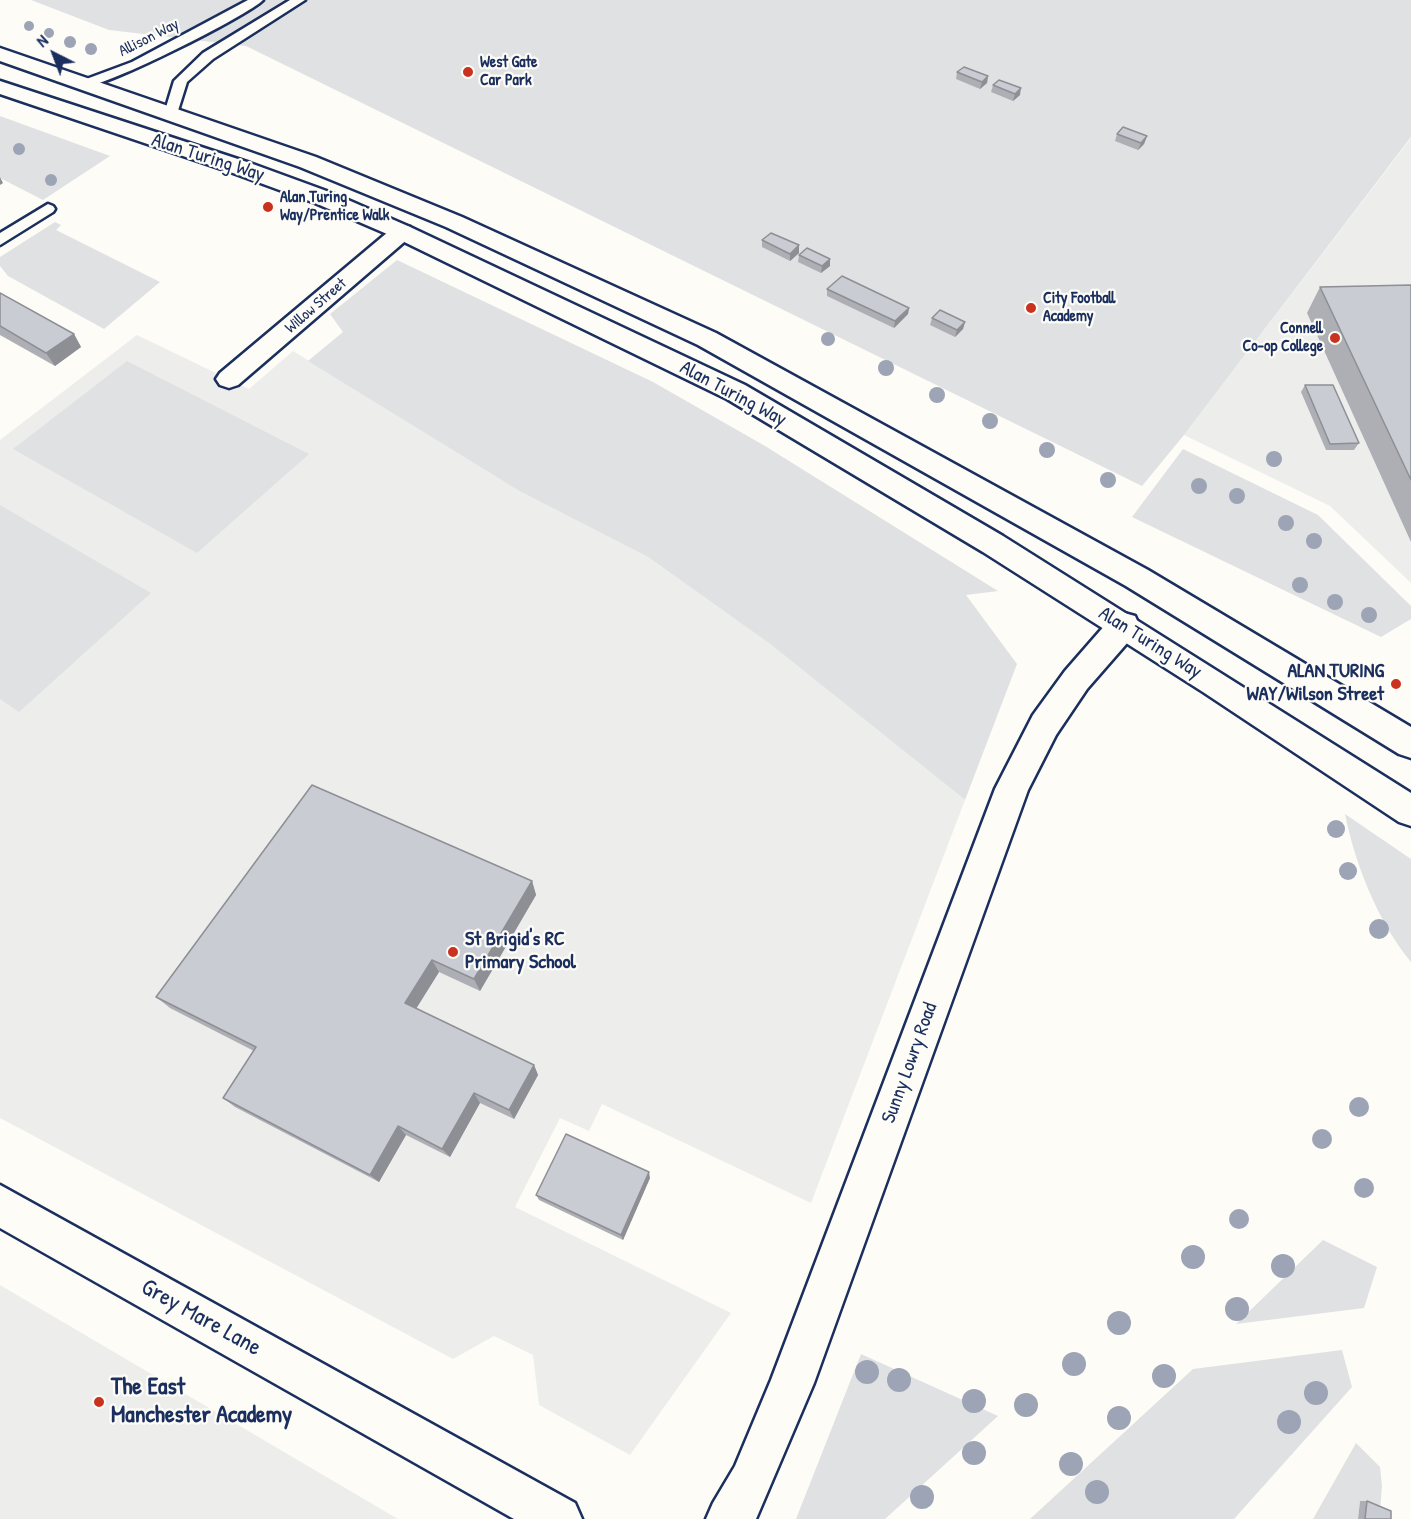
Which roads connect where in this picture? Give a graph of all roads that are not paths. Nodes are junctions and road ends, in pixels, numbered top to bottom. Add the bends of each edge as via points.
1 (257, 0) edge
2 (299, 0) edge
3 (0, 54) edge
4 (86, 84) junction
5 (0, 87) edge
6 (171, 114) junction
7 (48, 209) dead end
8 (402, 232) junction
9 (0, 240) edge
10 (229, 380) dead end
11 (1124, 625) junction
12 (1411, 744) edge
13 (1411, 811) edge
14 (0, 1205) edge
15 (559, 1519) edge
16 (729, 1519) edge

1 - 4 lane, Allison Way via 137,65
2 - 6 lane via 208,56 181,81
3 - 4 main road, Alan Turing Way
4 - 6 main road, Alan Turing Way
5 - 8 main road, Alan Turing Way via 276,180
6 - 12 main road, Alan Turing Way via 308,162 444,218 706,339 1137,578
7 - 9 lane
8 - 10 main road, Willow Street
8 - 11 main road, Alan Turing Way via 736,392
11 - 13 main road, Alan Turing Way
11 - 16 main road, Sunny Lowry Road via 1076,680 1044,725 1012,789 792,1383 751,1482
14 - 15 main road, Grey Mare Lane

